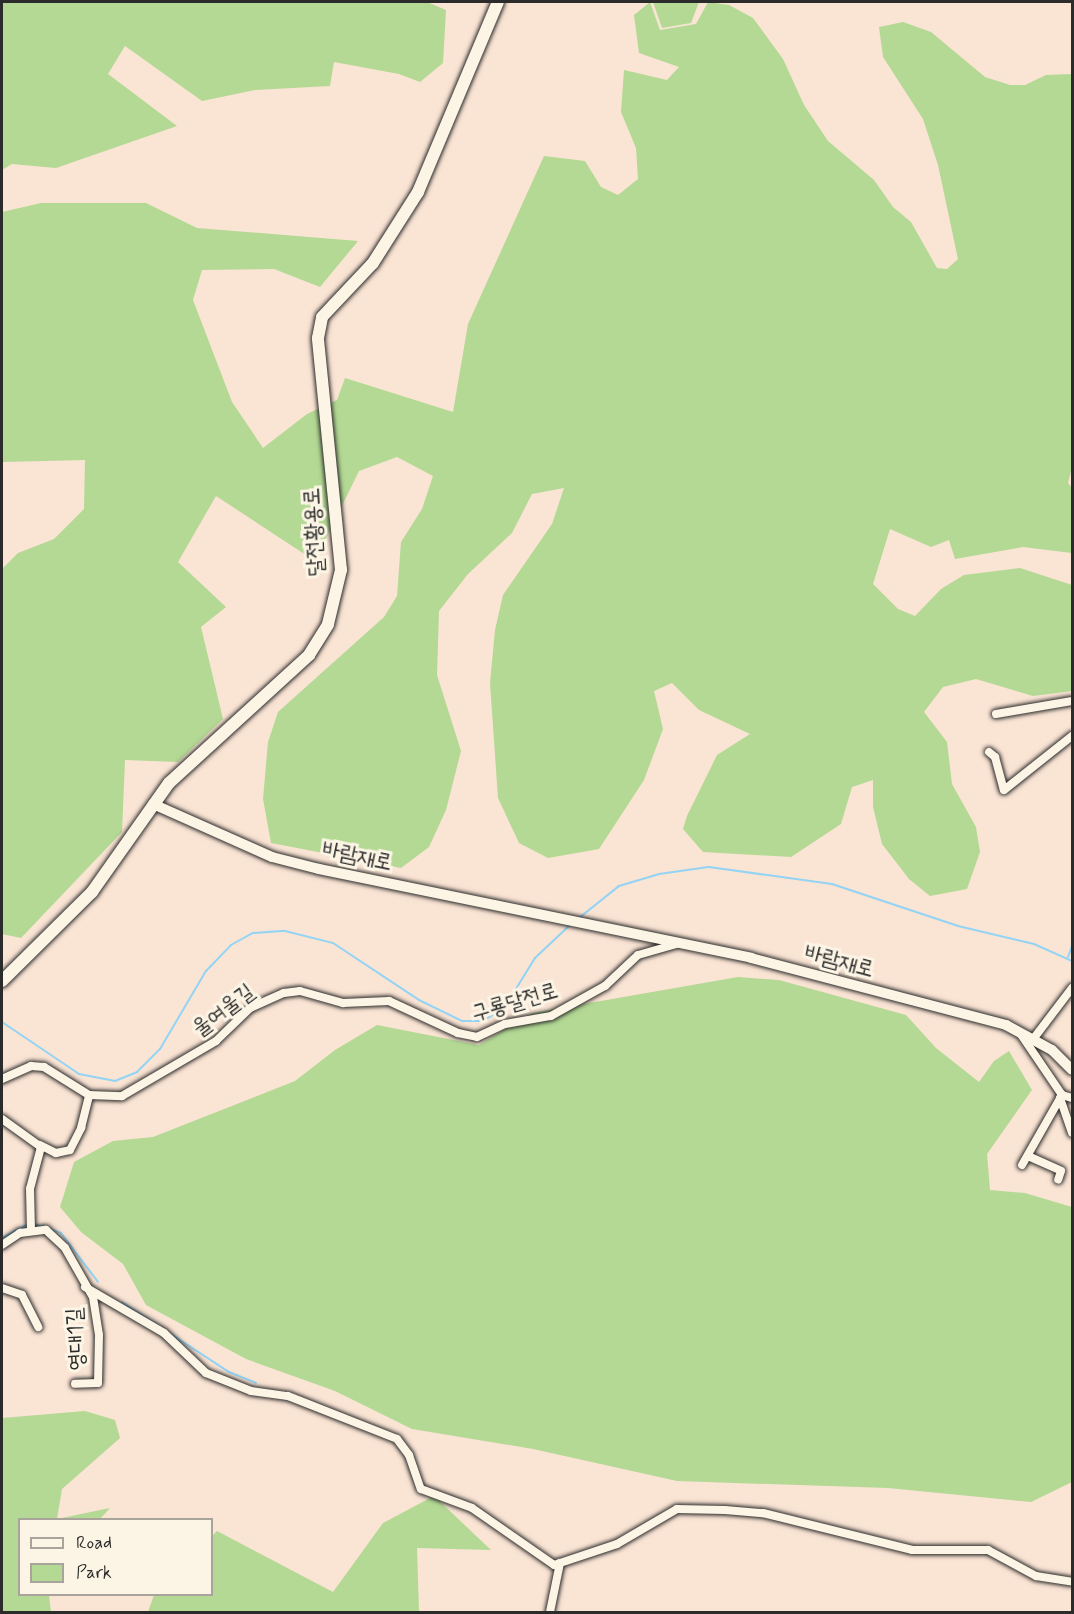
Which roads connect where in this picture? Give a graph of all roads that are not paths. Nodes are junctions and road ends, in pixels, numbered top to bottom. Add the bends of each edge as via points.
1 (498, 2) edge
2 (1072, 701) edge
3 (996, 714) dead end
4 (1072, 736) edge
5 (989, 752) dead end
6 (153, 804) junction
7 (676, 944) junction
8 (2, 981) edge
9 (1072, 988) edge
10 (389, 1001) joint
11 (1018, 1030) junction
12 (1034, 1038) junction
13 (1072, 1071) edge
14 (2, 1079) edge
15 (89, 1095) junction
16 (1061, 1096) junction
17 (1072, 1098) edge
18 (2, 1119) edge
19 (1072, 1133) edge
20 (40, 1145) junction
21 (1028, 1156) junction
22 (1022, 1165) dead end
23 (1058, 1180) dead end
24 (31, 1225) junction
25 (2, 1245) edge
26 (86, 1287) junction
27 (2, 1288) edge
28 (38, 1327) dead end
29 (75, 1384) dead end
30 (560, 1563) junction
31 (1072, 1582) edge
32 (550, 1612) edge

1 - 6 main road, 달전황용로 via 418,192 373,263 322,317 318,338 341,570 328,624 309,656 169,783
2 - 3 street
4 - 5 street via 1005,790 995,757
6 - 7 street, 바람재로 via 272,856
6 - 8 main road, 달전황용로 via 92,892
7 - 10 street, 구룡달전로 via 638,955 605,986 551,1016 505,1024 477,1037
7 - 11 street, 바람재로 via 751,958
9 - 12 street
10 - 15 street, 울여울길 via 343,1003 300,991 284,993 250,1008 216,1041 135,1090 113,1097
11 - 12 street, 바람재로
11 - 16 street
12 - 13 street, 바람재로
14 - 15 street via 31,1066 44,1067
15 - 20 street via 81,1128 70,1150 56,1154
16 - 17 street
16 - 19 street
16 - 21 street
18 - 20 street
20 - 24 street via 30,1189
21 - 22 street
21 - 23 street via 1062,1171
24 - 25 street
24 - 26 street, 영대1길 via 55,1235
26 - 29 street, 영대1길 via 97,1308 98,1383
26 - 30 street via 164,1333 206,1373 251,1391 288,1396 397,1439 409,1455 421,1489 471,1509 554,1565
27 - 28 street, 영대1길 via 22,1295
30 - 31 street via 617,1544 677,1509 725,1510 763,1513 912,1550 988,1550 1036,1576
30 - 32 street

